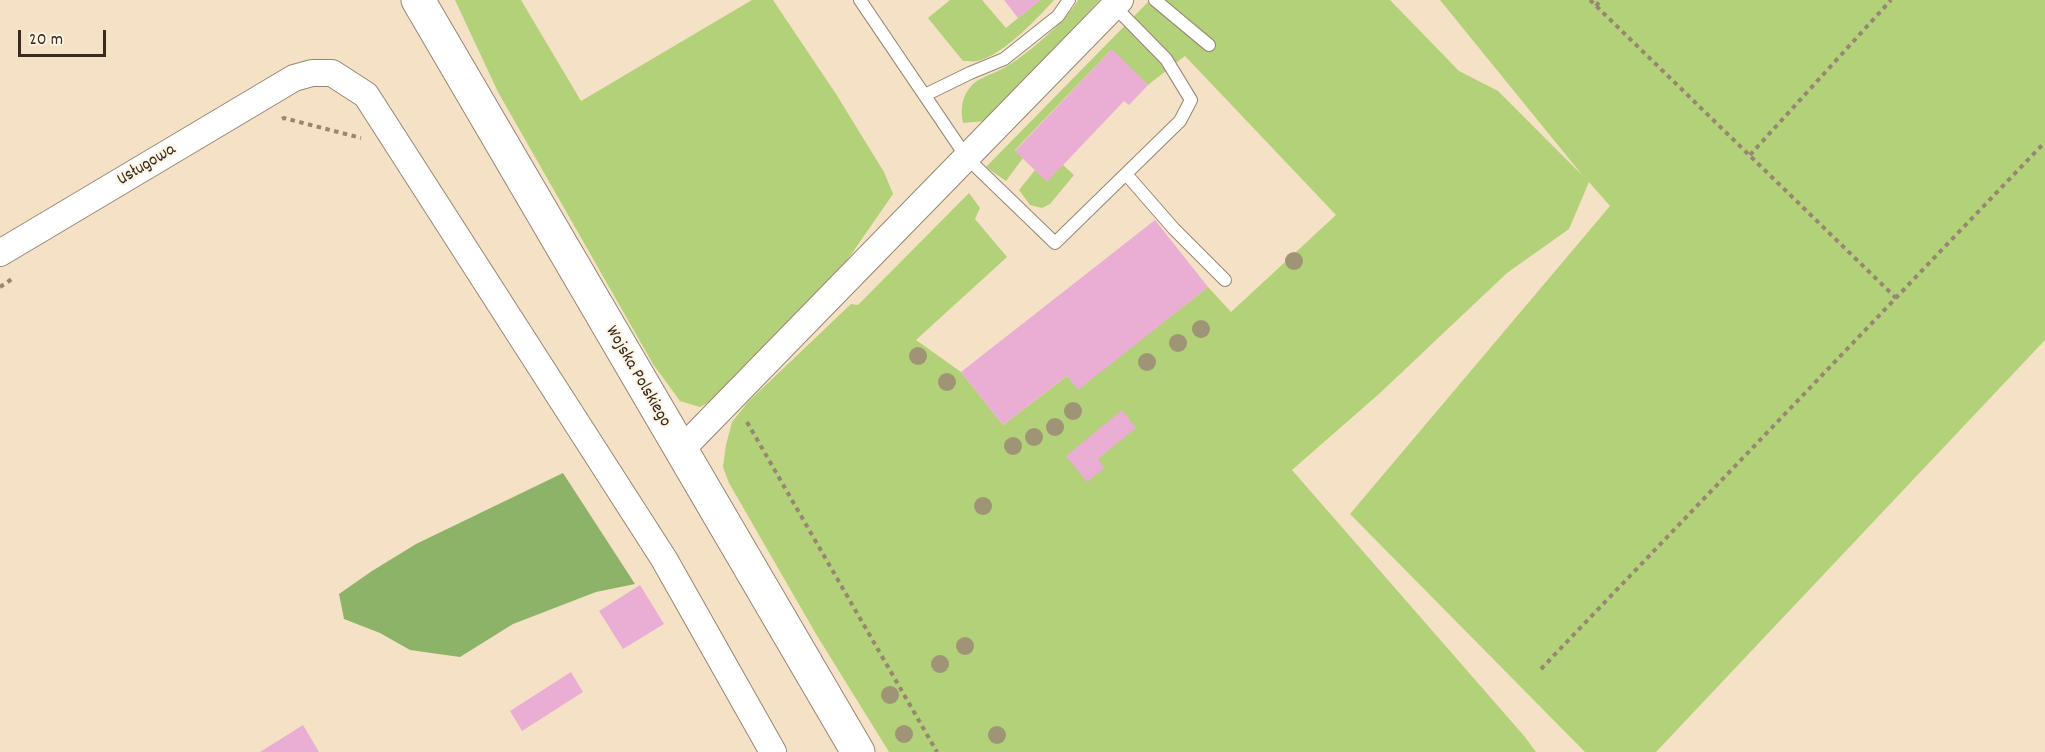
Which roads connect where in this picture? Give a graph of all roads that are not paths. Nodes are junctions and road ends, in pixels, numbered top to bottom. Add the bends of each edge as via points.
1 (418, 0) edge
2 (860, 0) edge
3 (1069, 0) edge
4 (1155, 0) edge
5 (1117, 3) edge
6 (1209, 45) dead end
7 (925, 95) junction
8 (967, 159) junction
9 (1126, 174) junction
10 (0, 253) edge
11 (1225, 280) dead end
12 (680, 451) junction
13 (773, 752) edge
14 (858, 752) edge

1 - 12 main road, Wojska Polskiego
2 - 7 lane
3 - 7 lane via 1058,16 1004,58
4 - 6 lane
5 - 8 street
5 - 9 lane via 1166,59 1191,100 1180,121
7 - 8 lane
8 - 9 lane via 1055,243
8 - 12 street
9 - 11 lane
10 - 13 street, Usługowa via 294,78 332,73 366,95 664,559
12 - 14 main road, Wojska Polskiego

